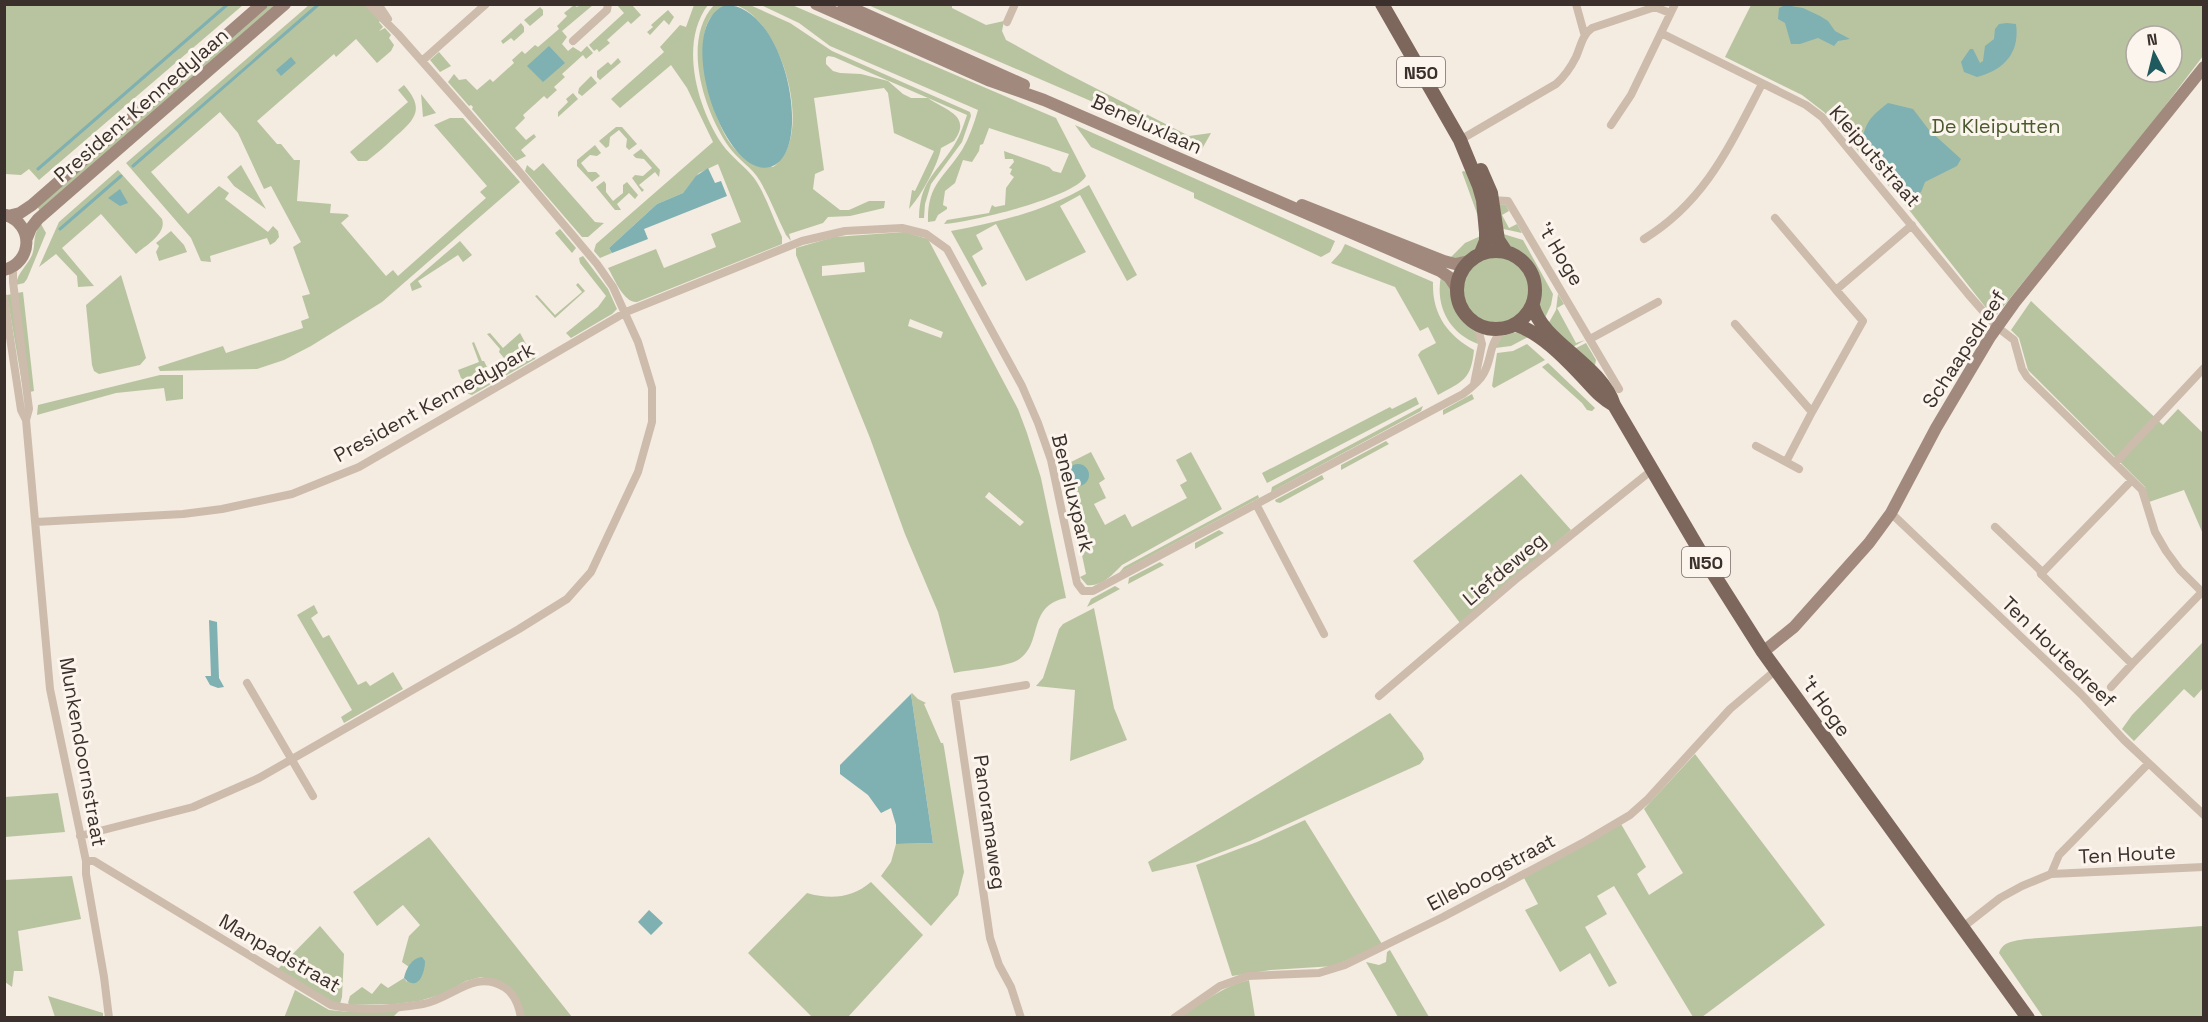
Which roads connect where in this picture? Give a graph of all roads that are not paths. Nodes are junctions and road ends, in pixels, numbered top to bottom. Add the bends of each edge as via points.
1 (262, 4) edge
2 (285, 4) edge
3 (368, 4) edge
4 (378, 4) edge
5 (486, 4) edge
6 (608, 4) edge
7 (816, 4) edge
8 (843, 4) edge
9 (1015, 4) edge
10 (1382, 4) edge
11 (1576, 4) edge
12 (1675, 4) edge
13 (1670, 13) junction
14 (1006, 22) dead end
15 (1584, 33) junction
16 (1662, 33) junction
17 (398, 34) junction
18 (573, 40) dead end
19 (422, 62) junction
20 (2204, 67) edge
21 (1762, 84) junction
22 (1611, 125) dead end
23 (1460, 140) junction
24 (1488, 200) junction
25 (6, 216) edge
26 (1775, 218) dead end
27 (1912, 225) junction
28 (27, 238) junction
29 (1644, 239) dead end
30 (1506, 252) junction
31 (1481, 254) junction
32 (1469, 261) junction
33 (16, 265) junction
34 (4, 270) edge
35 (1457, 289) junction
36 (1836, 290) junction
37 (4, 298) edge
38 (1658, 302) dead end
39 (1533, 306) junction
40 (626, 312) junction
41 (1735, 324) dead end
42 (1477, 325) junction
43 (1510, 327) junction
44 (1997, 327) junction
45 (1590, 339) junction
46 (2204, 368) edge
47 (1474, 384) junction
48 (1619, 389) dead end
49 (1614, 405) junction
50 (1812, 412) junction
51 (26, 420) junction
52 (1756, 446) dead end
53 (1786, 462) junction
54 (2115, 463) junction
55 (1799, 469) dead end
56 (1652, 470) junction
57 (2132, 480) junction
58 (1256, 504) junction
59 (1890, 513) junction
60 (36, 522) junction
61 (1995, 527) dead end
62 (2041, 574) junction
63 (2203, 593) edge
64 (1324, 634) dead end
65 (1763, 652) junction
66 (2132, 664) junction
67 (1776, 670) junction
68 (247, 683) dead end
69 (1026, 685) dead end
70 (2111, 687) dead end
71 (1379, 696) dead end
72 (291, 761) junction
73 (2148, 764) junction
74 (313, 796) dead end
75 (2204, 815) edge
76 (80, 836) junction
77 (86, 861) junction
78 (2204, 867) edge
79 (2051, 874) junction
80 (1963, 927) junction
81 (109, 1017) edge
82 (521, 1017) edge
83 (1021, 1017) edge
84 (1174, 1017) edge
85 (2028, 1017) edge

1 - 25 main road, President Kennedylaan via 32,205
2 - 28 main road, President Kennedylaan via 38,219
3 - 17 street
4 - 17 street
5 - 19 street
6 - 18 street via 608,10
7 - 35 main road, Beneluxlaan via 1440,271
8 - 32 main road, Beneluxlaan via 1297,203 1444,261
9 - 14 street
10 - 23 main road, N50
11 - 15 street
12 - 13 street
13 - 15 street via 1655,7
13 - 16 street
15 - 23 street via 1572,63 1556,84
16 - 21 street, Kleiputstraat
16 - 22 street
17 - 19 street
19 - 40 street via 597,264
20 - 44 main road, Schaapsdreef
21 - 27 street, Kleiputstraat via 1822,117
21 - 29 street via 1718,167 1696,196
23 - 24 main road, N50
24 - 30 main road, N50 via 1498,240
24 - 31 main road, N50
24 - 45 street, 't Hoge via 1508,201
25 - 28 main road, President Kennedylaan via 21,226
26 - 36 street
27 - 36 street
27 - 44 street, Kleiputstraat
28 - 33 main road, President Kennedylaan via 26,251
30 - 31 main road
30 - 39 main road via 1530,270 1536,289
31 - 32 main road
32 - 35 main road
33 - 34 main road
33 - 51 street, Munkendoornstraat via 13,282 29,409
35 - 42 main road via 1463,311
36 - 50 street via 1863,321
37 - 51 street, Munkendoornstraat via 21,411
38 - 45 street
39 - 43 main road
39 - 49 main road, 't Hoge / N50 via 1540,323 1591,371 1610,393
40 - 58 street, Beneluxpark via 816,237 859,229 918,231 934,238 952,256 1029,402 1051,460 1081,590 1096,590
40 - 60 street, President Kennedypark via 359,467 292,494 183,514
40 - 72 street via 652,388 652,422 638,472 591,572 567,599
41 - 50 street
42 - 43 main road, N50 via 1491,329
42 - 47 street via 1482,344
43 - 47 street, Beneluxpark via 1494,340 1485,372
43 - 49 main road, 't Hoge / N50 via 1536,335
44 - 54 street, Kleiputstraat via 2014,340 2027,377
44 - 59 main road, Schaapsdreef
45 - 48 street, 't Hoge
46 - 54 street
47 - 58 street, Beneluxpark via 1464,394
49 - 56 main road, 't Hoge / N50
50 - 53 street
51 - 60 street, Munkendoornstraat
52 - 53 street
53 - 55 street
54 - 57 street, Kleiputstraat
56 - 65 main road, 't Hoge / N50
56 - 71 street, Liefdeweg
57 - 62 street
57 - 63 street, Kleiputstraat via 2142,490 2155,532 2166,551
58 - 64 street
59 - 65 main road, Schaapsdreef via 1869,543 1794,627
59 - 73 street, Ten Houtedreef via 2081,694
60 - 76 street, Munkendoornstraat via 50,689
61 - 62 street
62 - 66 street
63 - 66 street
65 - 67 main road, 't Hoge / N50
66 - 70 street
67 - 80 main road, 't Hoge / N50
67 - 84 street, Elleboogstraat via 1724,716 1648,799 1603,831 1345,965 1320,973 1248,976 1220,986
68 - 72 street
69 - 83 street, Panoramaweg via 955,698 990,938
72 - 74 street
72 - 76 street via 193,807
73 - 75 street, Ten Houtedreef
73 - 79 street, Ten Houte via 2059,855
76 - 77 street, Munkendoornstraat
77 - 81 street, Munkendoornstraat
77 - 82 street, Manpadstraat via 94,861 331,1005 370,1008 422,1004 484,980 510,992 519,1005
78 - 79 street, Ten Houte
79 - 80 street, Ten Houte via 2001,898
80 - 85 main road, 't Hoge / N50

